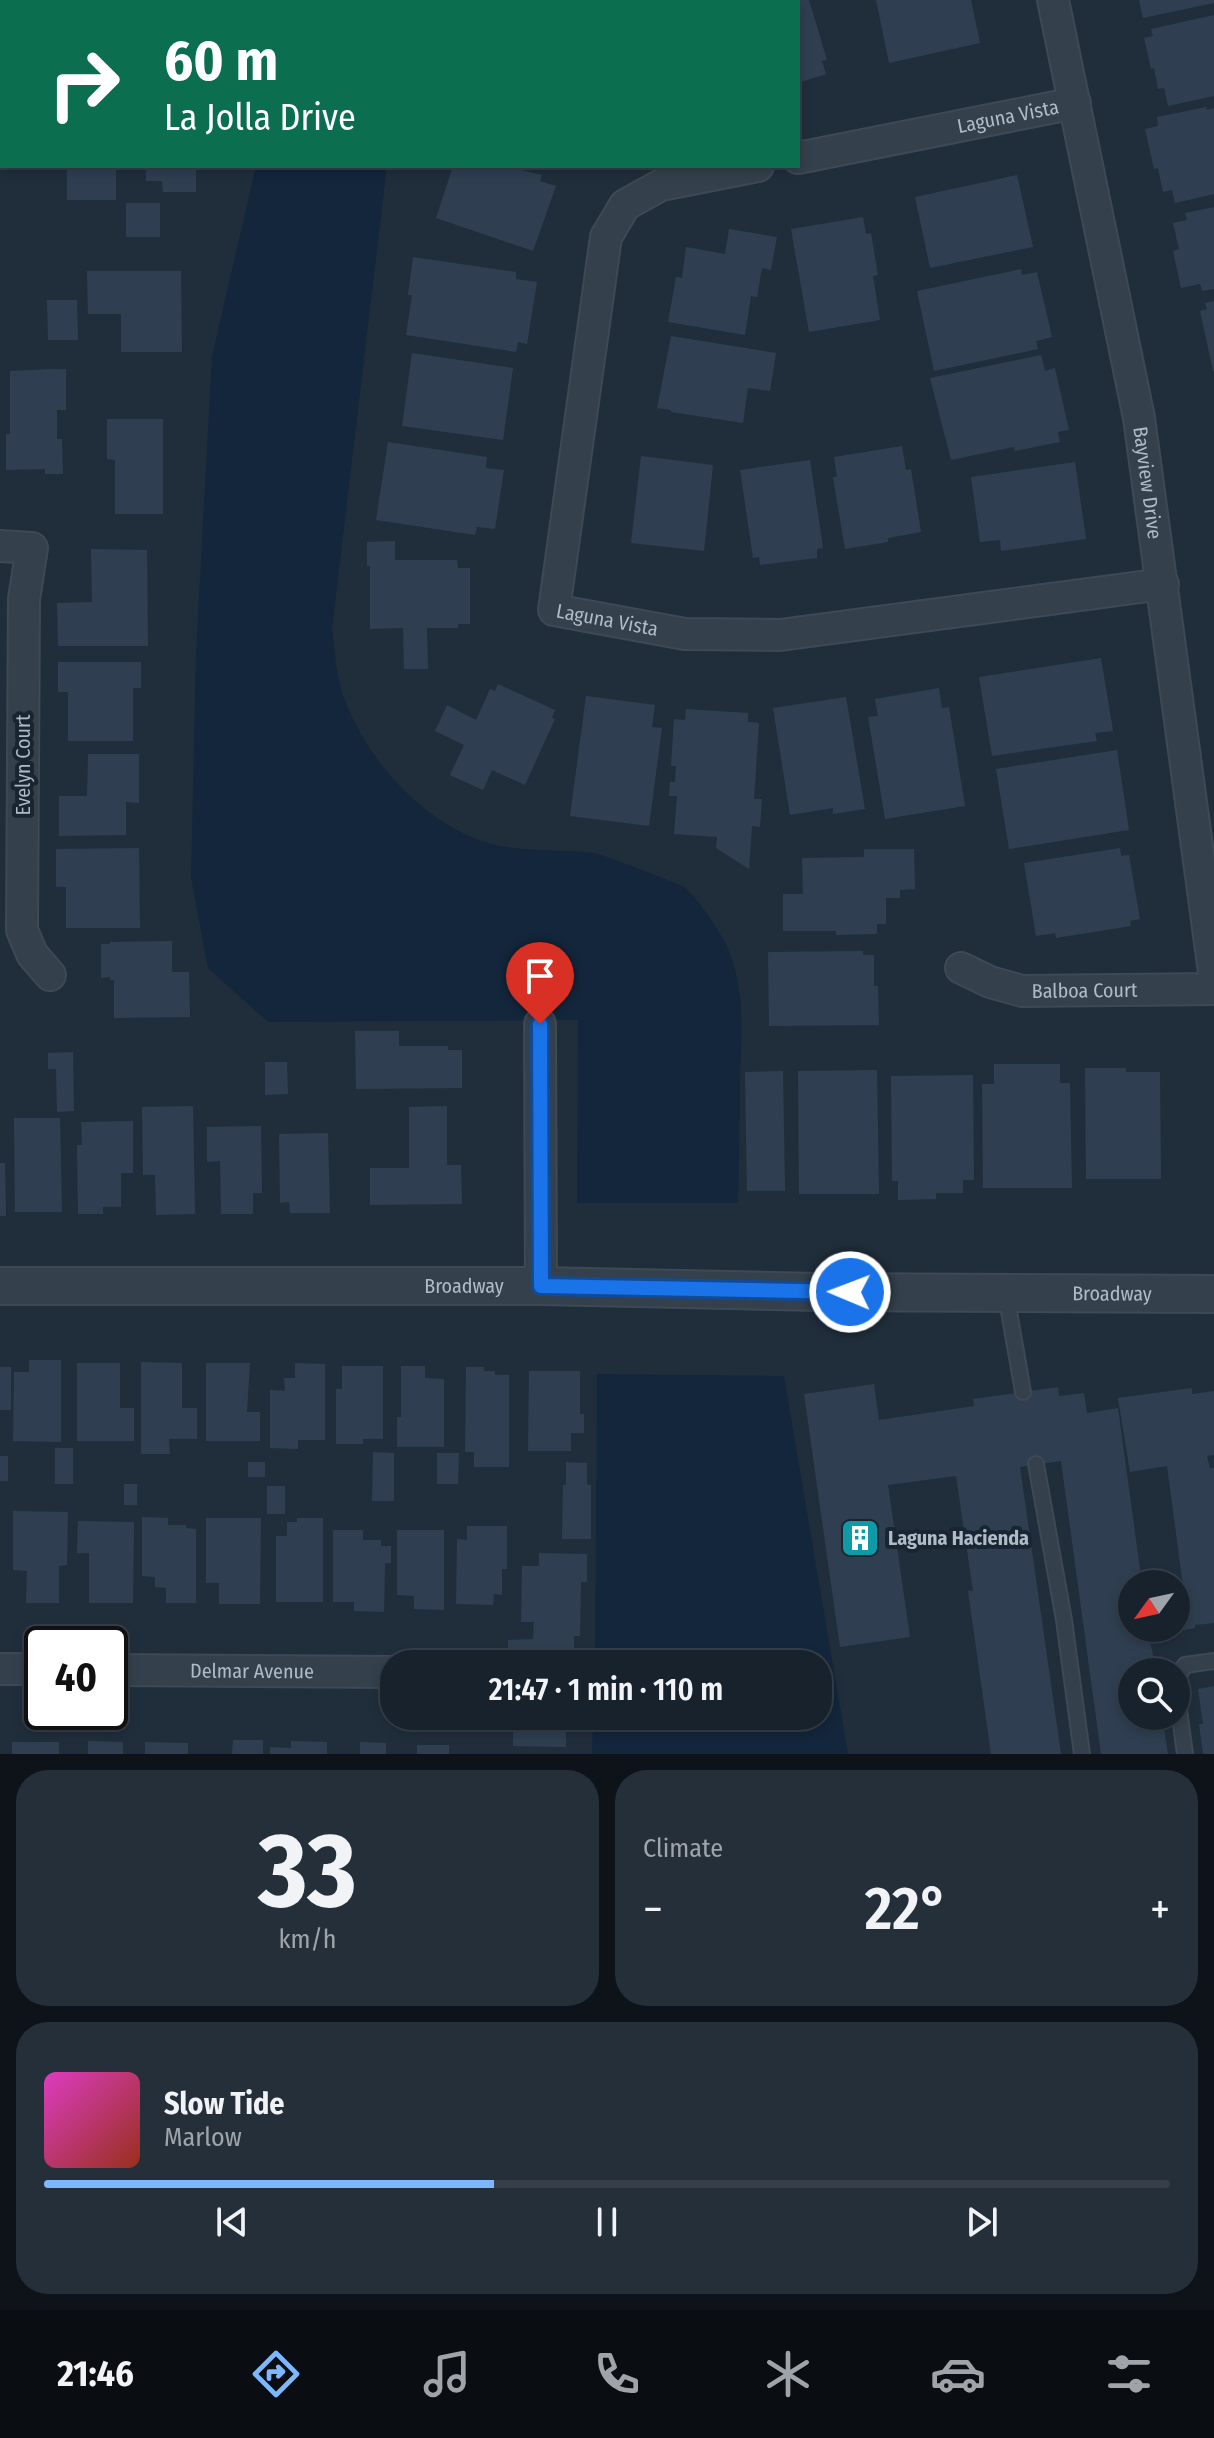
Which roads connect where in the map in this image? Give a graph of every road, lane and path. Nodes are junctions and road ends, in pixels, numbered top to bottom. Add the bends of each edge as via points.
1 (1053, 0) edge
2 (1075, 103) junction
3 (800, 158) edge
4 (748, 168) edge
5 (0, 546) edge
6 (1163, 584) junction
7 (961, 968) dead end
8 (1214, 972) edge
9 (50, 975) dead end
10 (1214, 989) edge
11 (540, 1024) dead end
12 (0, 1286) edge
13 (541, 1286) junction
14 (1006, 1293) junction
15 (1214, 1294) edge
16 (1023, 1392) dead end
17 (1036, 1464) dead end
18 (1214, 1661) edge
19 (1190, 1664) edge
20 (0, 1669) edge
21 (24, 1669) edge
22 (128, 1670) edge
23 (380, 1672) edge
24 (1182, 1730) edge
25 (1082, 1754) edge
26 (1185, 1754) edge

1 - 2 street, Bayview Drive
2 - 3 street, Laguna Vista
2 - 6 street, Bayview Drive via 1139,418
4 - 6 street, Laguna Vista via 661,185 625,205 606,237 554,610 685,634 780,635
5 - 9 street, Evelyn Court via 32,548 24,599 22,930 32,954
6 - 8 street, Bayview Drive
7 - 10 street, Balboa Court via 1022,991
11 - 13 street
12 - 13 street, Broadway
13 - 14 street, Broadway
14 - 15 street, Broadway
14 - 16 lane
17 - 25 lane
18 - 19 lane
20 - 21 street
22 - 23 street, Delmar Avenue
24 - 26 lane

